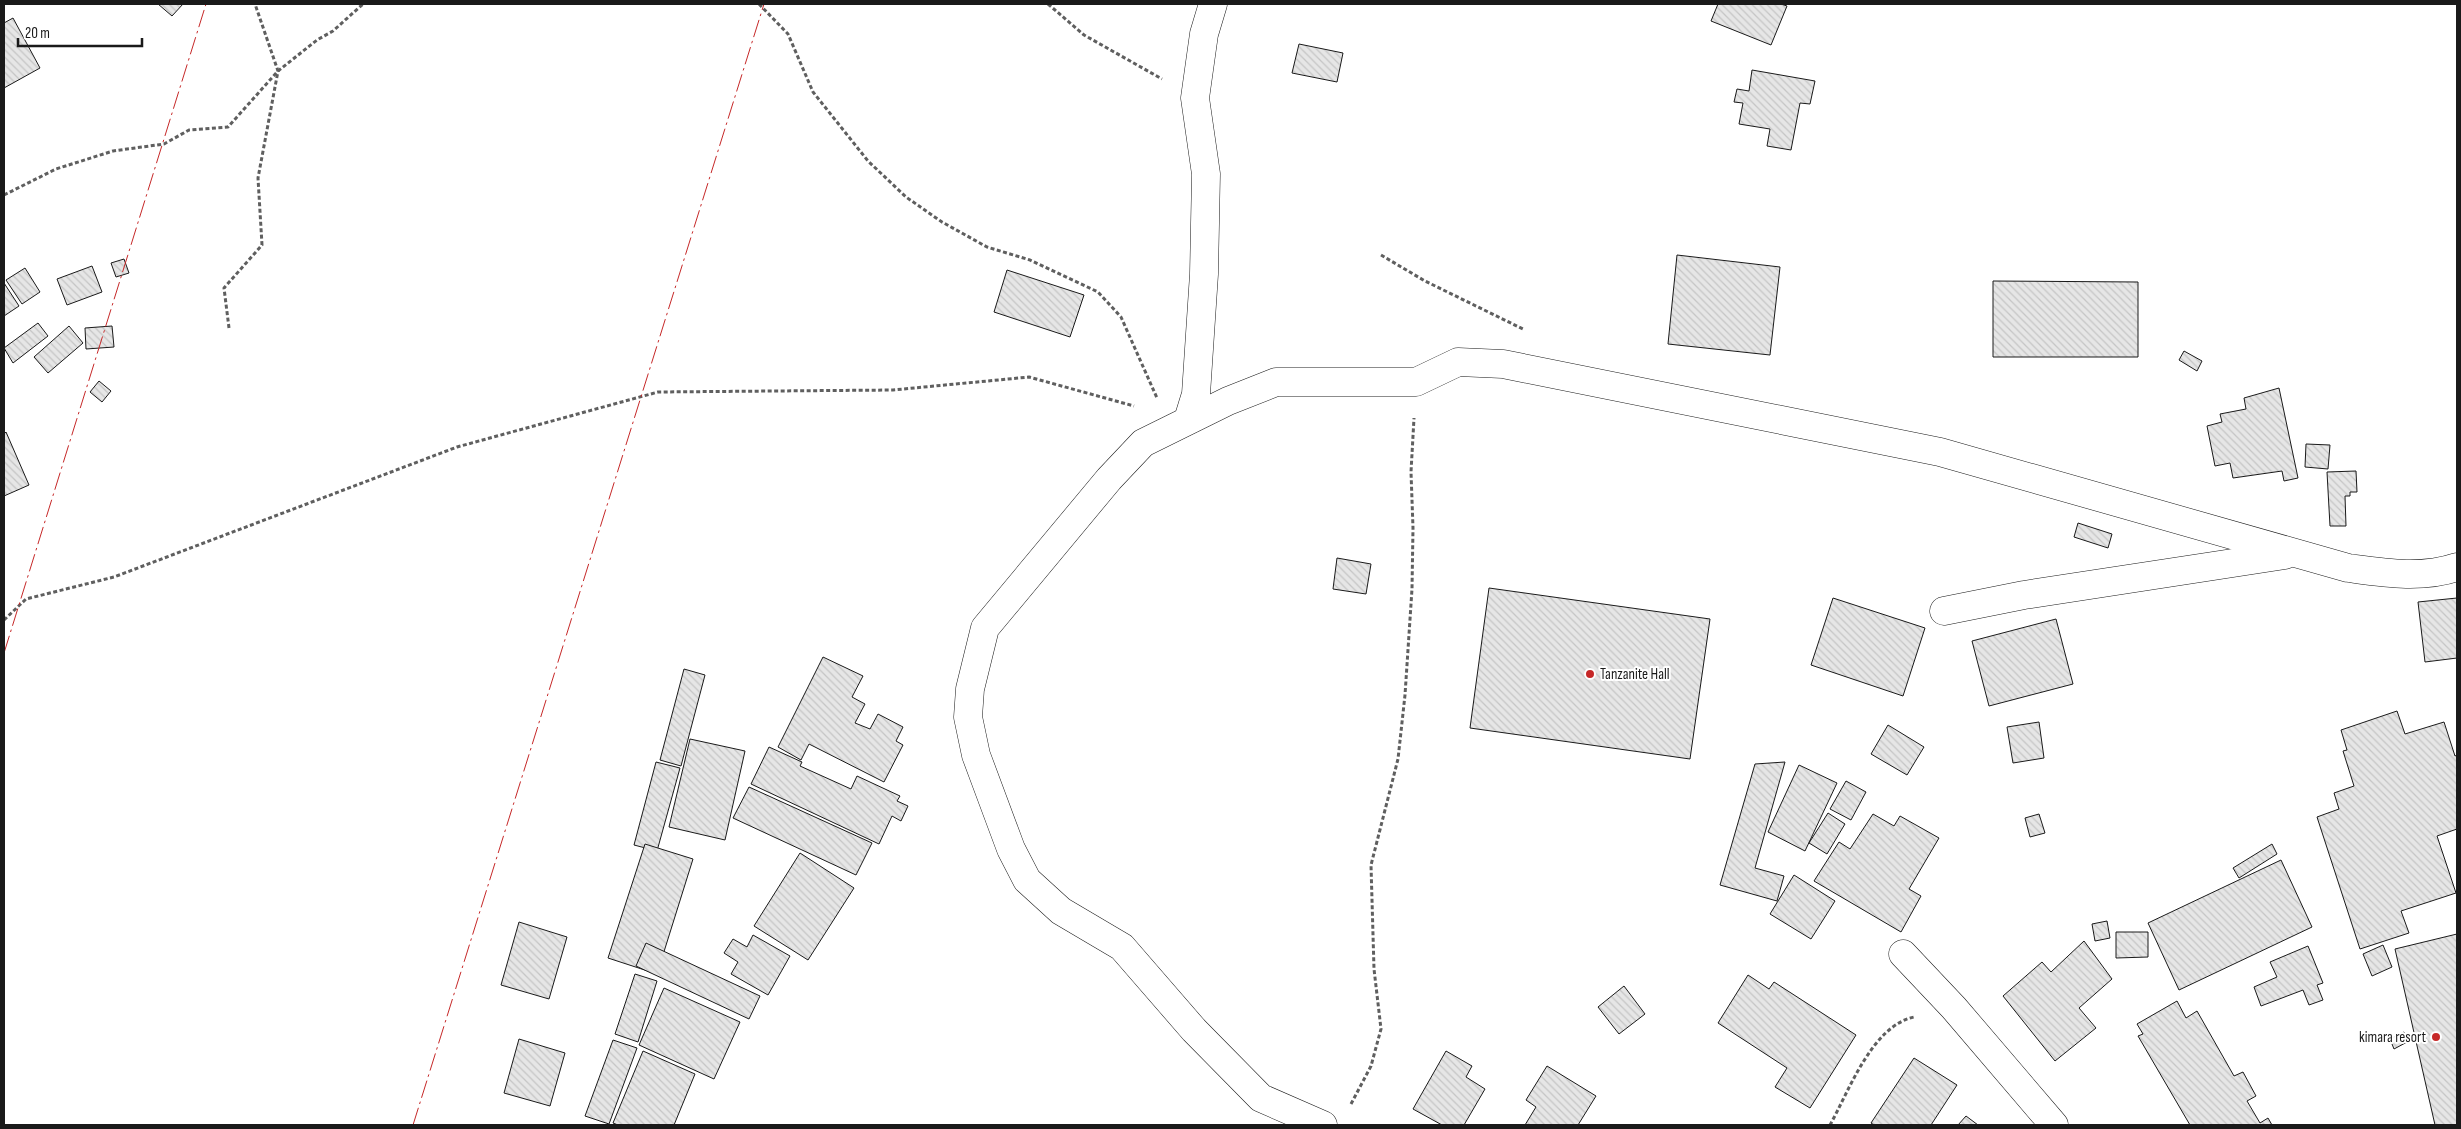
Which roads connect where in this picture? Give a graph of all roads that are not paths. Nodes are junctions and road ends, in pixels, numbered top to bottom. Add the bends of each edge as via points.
1 (1213, 4) edge
2 (1178, 417) junction
3 (2294, 554) junction
4 (2457, 568) edge
5 (1944, 611) dead end
6 (1903, 954) dead end
7 (1323, 1125) edge
8 (2054, 1125) edge

1 - 2 street via 1204,34 1195,98 1206,174 1204,274 1196,394
2 - 3 street via 1276,382 1416,382 1458,362 1513,366 1940,452
2 - 7 street via 1143,444 1109,479 985,628 970,689 968,717 976,755 1010,849 1027,880 1061,911 1122,947 1194,1030 1261,1098
3 - 4 street via 2348,568 2394,575 2437,574
3 - 5 street via 2024,595
6 - 8 street

